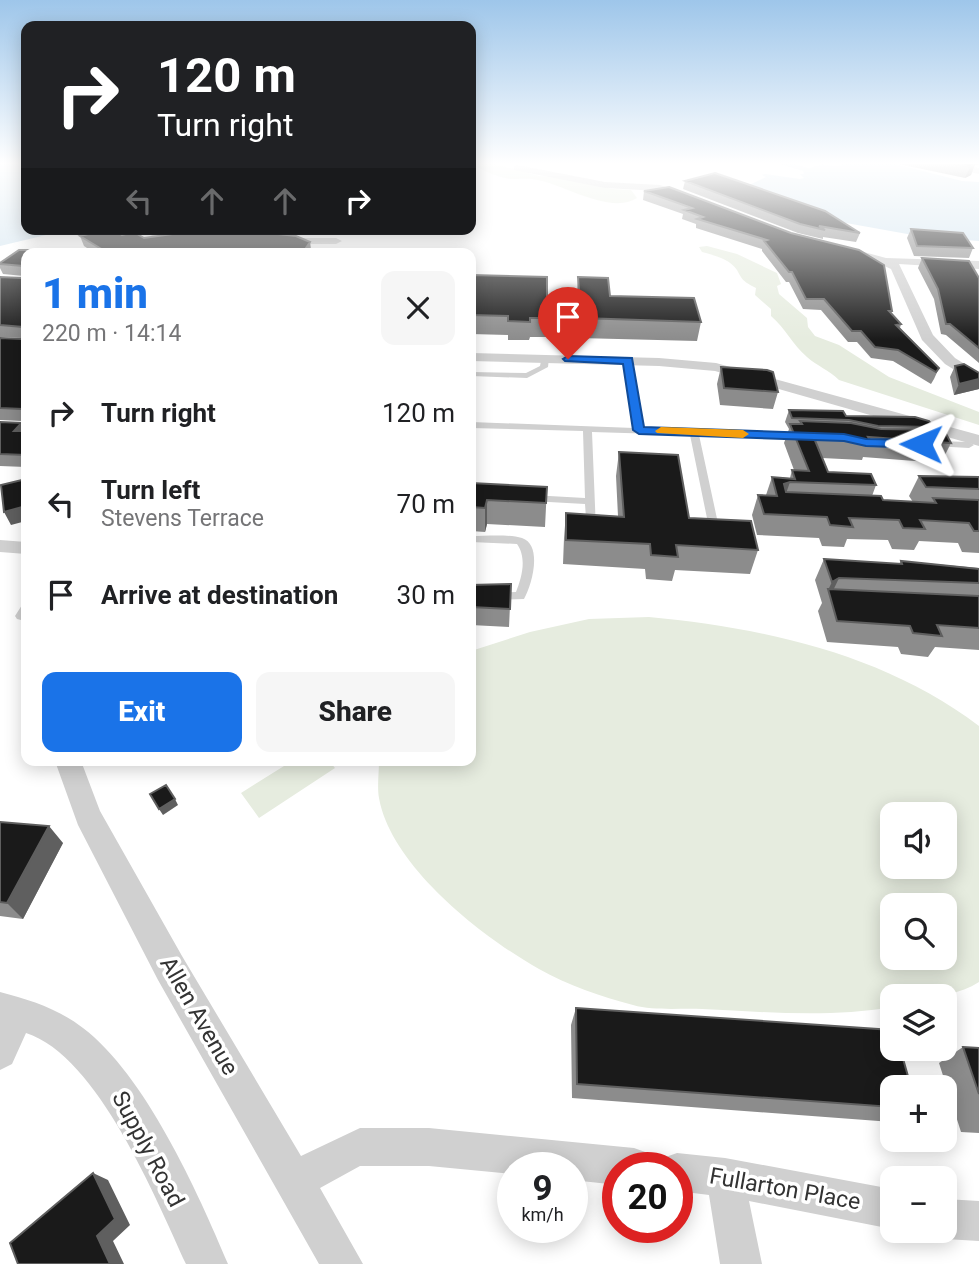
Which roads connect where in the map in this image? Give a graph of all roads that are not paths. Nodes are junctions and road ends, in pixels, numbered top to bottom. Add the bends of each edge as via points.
1 (158, 235) edge
2 (182, 235) edge
3 (290, 235) edge
4 (340, 235) edge
5 (336, 241) junction
6 (823, 245) edge
7 (332, 248) edge
8 (886, 261) junction
9 (979, 265) edge
10 (476, 357) edge
11 (545, 358) junction
12 (628, 361) junction
13 (476, 374) edge
14 (979, 380) edge
15 (476, 425) edge
16 (587, 429) junction
17 (639, 430) junction
18 (694, 432) junction
19 (817, 436) edge
20 (974, 443) edge
21 (928, 444) edge
22 (524, 498) edge
23 (591, 500) junction
24 (715, 528) edge
25 (591, 531) edge
26 (476, 539) edge
27 (0, 547) edge
28 (21, 548) edge
29 (476, 597) edge
30 (70, 766) edge
31 (9, 1012) edge
32 (0, 1052) edge
33 (602, 1164) edge
34 (693, 1174) edge
35 (725, 1177) junction
36 (294, 1181) junction
37 (880, 1207) edge
38 (957, 1220) edge
39 (979, 1221) edge
40 (207, 1264) edge
41 (342, 1264) edge
42 (740, 1264) edge

1 - 2 street
3 - 5 street
4 - 5 street
5 - 7 street
6 - 8 street
8 - 9 street
8 - 14 street via 901,274 927,337 950,361
10 - 11 street
11 - 12 street
11 - 13 lane via 544,367 527,376
12 - 17 lane
12 - 20 street via 733,371 926,424
15 - 16 lane
16 - 17 lane
16 - 23 lane
17 - 18 lane
18 - 19 lane
18 - 24 lane
20 - 21 lane
22 - 23 lane
23 - 25 lane
26 - 29 lane via 520,541 528,551 520,596
27 - 28 street
30 - 36 street, Allen Avenue via 88,816 170,968
31 - 32 street
31 - 40 street, Supply Road via 65,1035 108,1078 128,1106
33 - 36 street via 429,1147 360,1147
34 - 35 street, Fullarton Place
35 - 37 street, Fullarton Place
35 - 42 street
36 - 41 street, Allen Avenue
38 - 39 street

